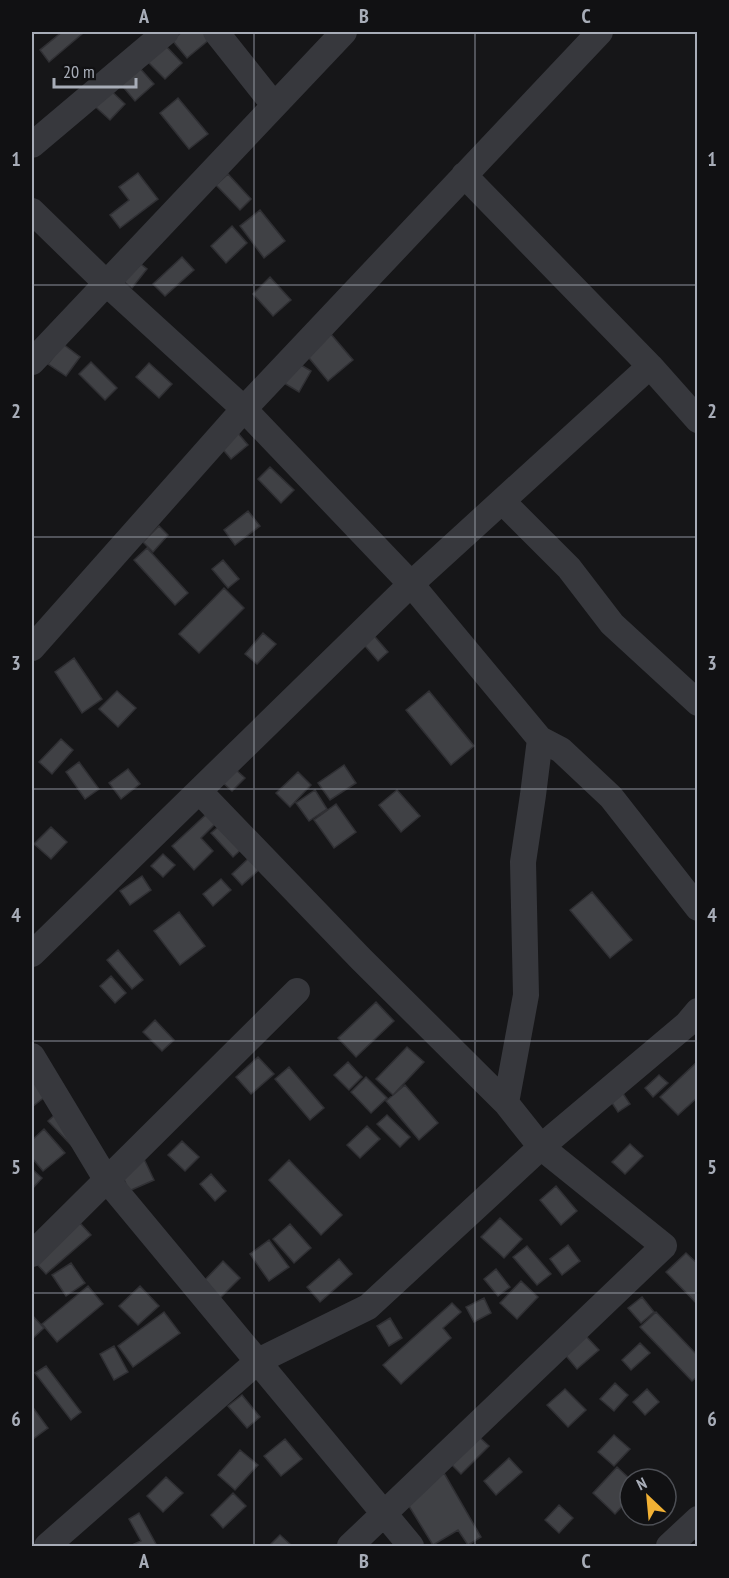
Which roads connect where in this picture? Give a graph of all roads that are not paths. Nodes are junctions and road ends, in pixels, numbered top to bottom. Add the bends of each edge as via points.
1 (166, 32) edge
2 (216, 32) edge
3 (344, 32) edge
4 (600, 32) edge
5 (274, 105) junction
6 (32, 146) edge
7 (465, 175) junction
8 (32, 211) edge
9 (106, 283) junction
10 (32, 362) edge
11 (650, 366) junction
12 (244, 409) junction
13 (698, 420) edge
14 (502, 501) junction
15 (411, 584) junction
16 (32, 648) edge
17 (698, 703) edge
18 (540, 739) junction
19 (199, 791) junction
20 (698, 908) edge
21 (32, 954) edge
22 (297, 991) dead end
23 (698, 1011) edge
24 (32, 1056) edge
25 (506, 1103) junction
26 (541, 1147) junction
27 (106, 1179) junction
28 (32, 1254) edge
29 (258, 1361) junction
30 (384, 1514) junction
31 (698, 1519) edge
32 (47, 1546) edge
33 (350, 1546) edge
34 (411, 1546) edge
35 (669, 1546) edge

1 - 6 street
2 - 5 street
3 - 5 street
4 - 7 street
5 - 9 street
7 - 11 street
7 - 12 street
8 - 9 street
9 - 10 street
9 - 12 street
11 - 13 street
11 - 14 street
12 - 15 street
12 - 16 street
14 - 15 street
14 - 17 street via 569,568 612,624
15 - 18 street
15 - 19 street
18 - 20 street via 561,750 611,797
18 - 25 street via 523,862 526,995
19 - 21 street
19 - 25 street
22 - 27 street
23 - 26 street
24 - 27 street
25 - 26 street
26 - 29 street via 368,1307
26 - 30 street via 664,1246
27 - 28 street
27 - 29 street
29 - 30 street
29 - 32 street
30 - 33 street
30 - 34 street
31 - 35 street

